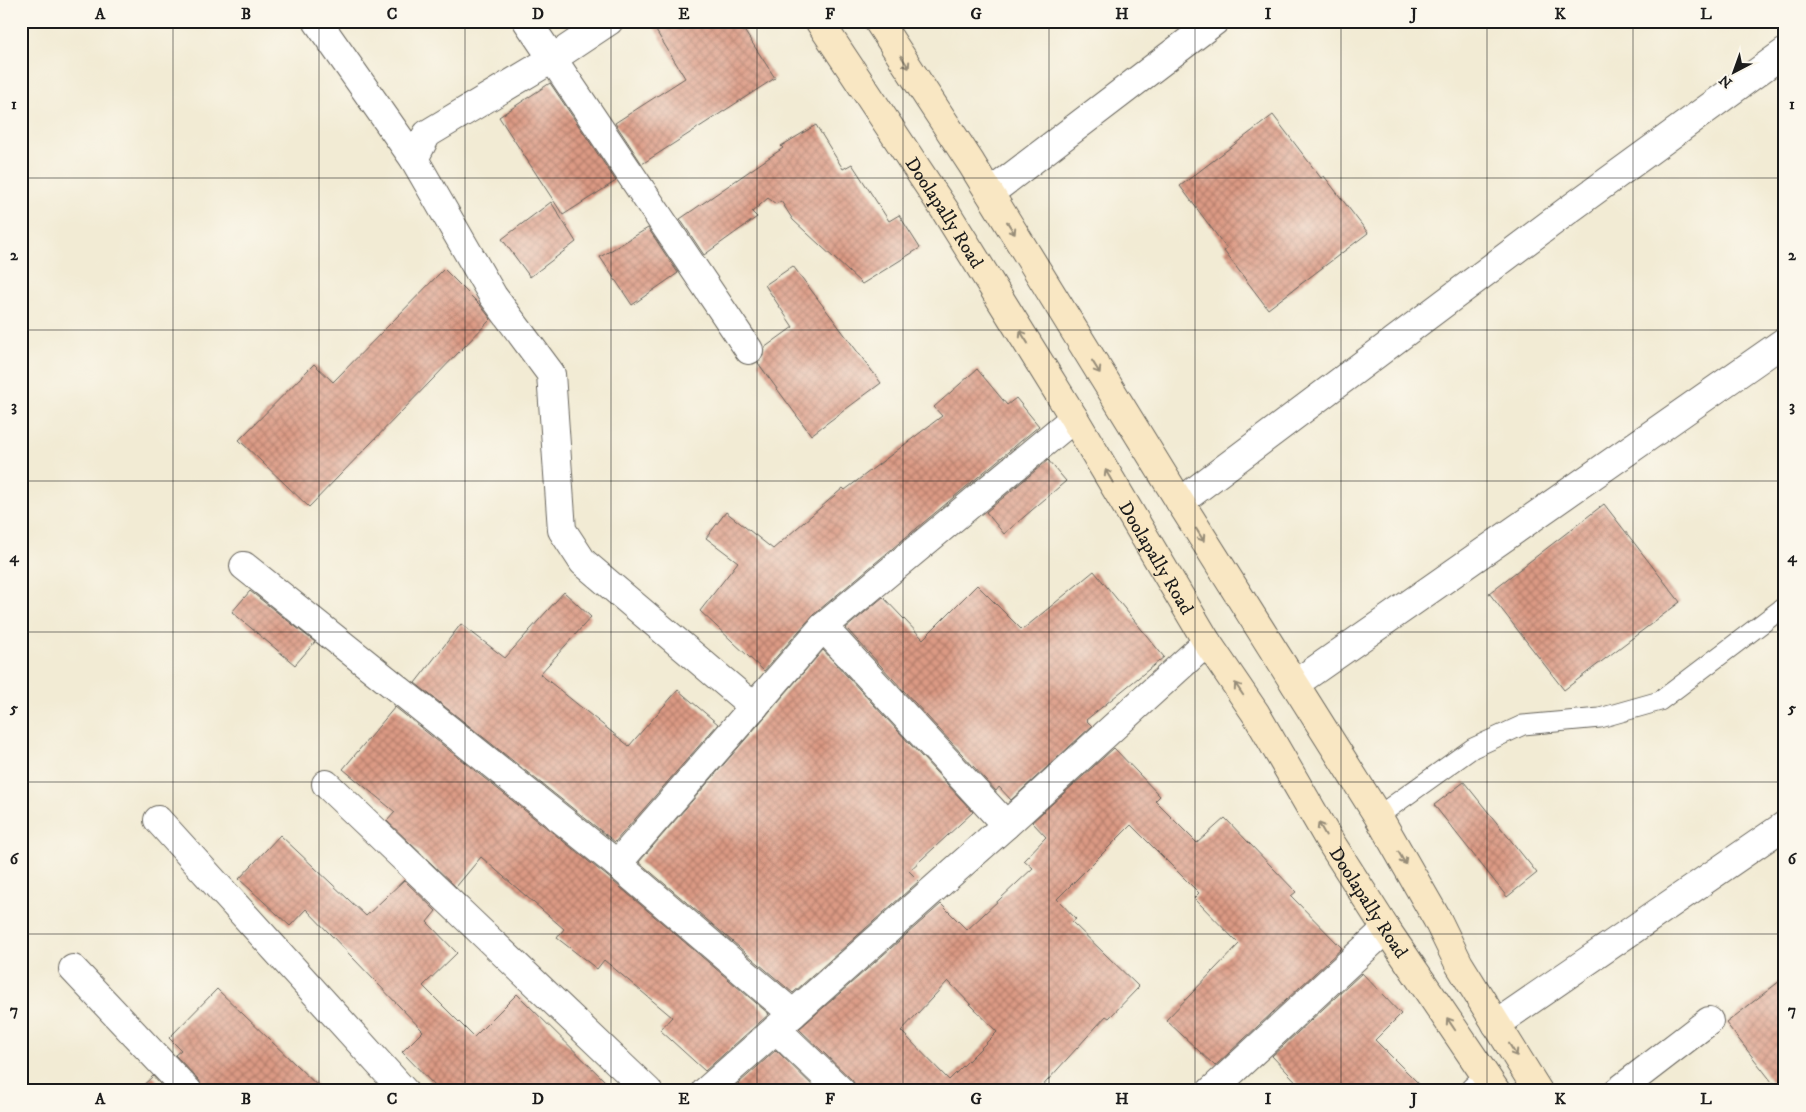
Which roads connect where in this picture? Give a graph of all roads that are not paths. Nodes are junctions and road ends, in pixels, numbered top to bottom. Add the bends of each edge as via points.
1 (317, 21) edge
2 (527, 21) edge
3 (609, 21) edge
4 (819, 21) edge
5 (878, 21) edge
6 (1215, 21) edge
7 (1785, 52) edge
8 (552, 59) junction
9 (414, 159) junction
10 (990, 193) junction
11 (1785, 341) edge
12 (749, 350) dead end
13 (1074, 418) junction
14 (1180, 502) junction
15 (244, 566) dead end
16 (1785, 606) edge
17 (823, 627) junction
18 (1207, 642) junction
19 (1295, 684) junction
20 (754, 707) junction
21 (326, 784) dead end
22 (1378, 816) junction
23 (158, 820) dead end
24 (1006, 825) junction
25 (1785, 825) edge
26 (617, 864) junction
27 (1386, 929) junction
28 (73, 970) dead end
29 (784, 1021) junction
30 (1709, 1021) dead end
31 (1496, 1024) junction
32 (1486, 1087) edge
33 (188, 1091) edge
34 (404, 1091) edge
35 (648, 1091) edge
36 (706, 1091) edge
37 (841, 1091) edge
38 (1211, 1091) edge
39 (1538, 1091) edge
40 (1618, 1091) edge

1 - 9 street
2 - 8 street
3 - 8 street
13 -> 4 main road, Doolapally Road via 946,212
5 -> 10 main road
6 - 10 street
7 - 14 street
8 - 9 street via 427,134
8 - 12 street
9 - 20 street via 493,296 551,374 562,530 583,562
10 -> 14 main road
11 - 19 street
13 - 17 street
18 -> 13 main road, Doolapally Road
14 -> 19 main road
15 - 26 street
16 - 22 lane via 1660,700 1600,718 1523,726 1473,748
17 - 20 street
17 - 24 street
18 - 24 street
27 -> 18 main road, Doolapally Road via 1328,838 1256,714
19 - 22 main road
20 - 26 street
21 - 35 street
22 -> 31 main road via 1459,964
23 - 34 street
24 - 29 street
25 - 31 street
26 - 29 street
32 -> 27 main road, Doolapally Road
27 - 38 street
28 - 33 street
29 - 36 street
29 - 37 street
30 - 40 street
31 -> 39 main road

